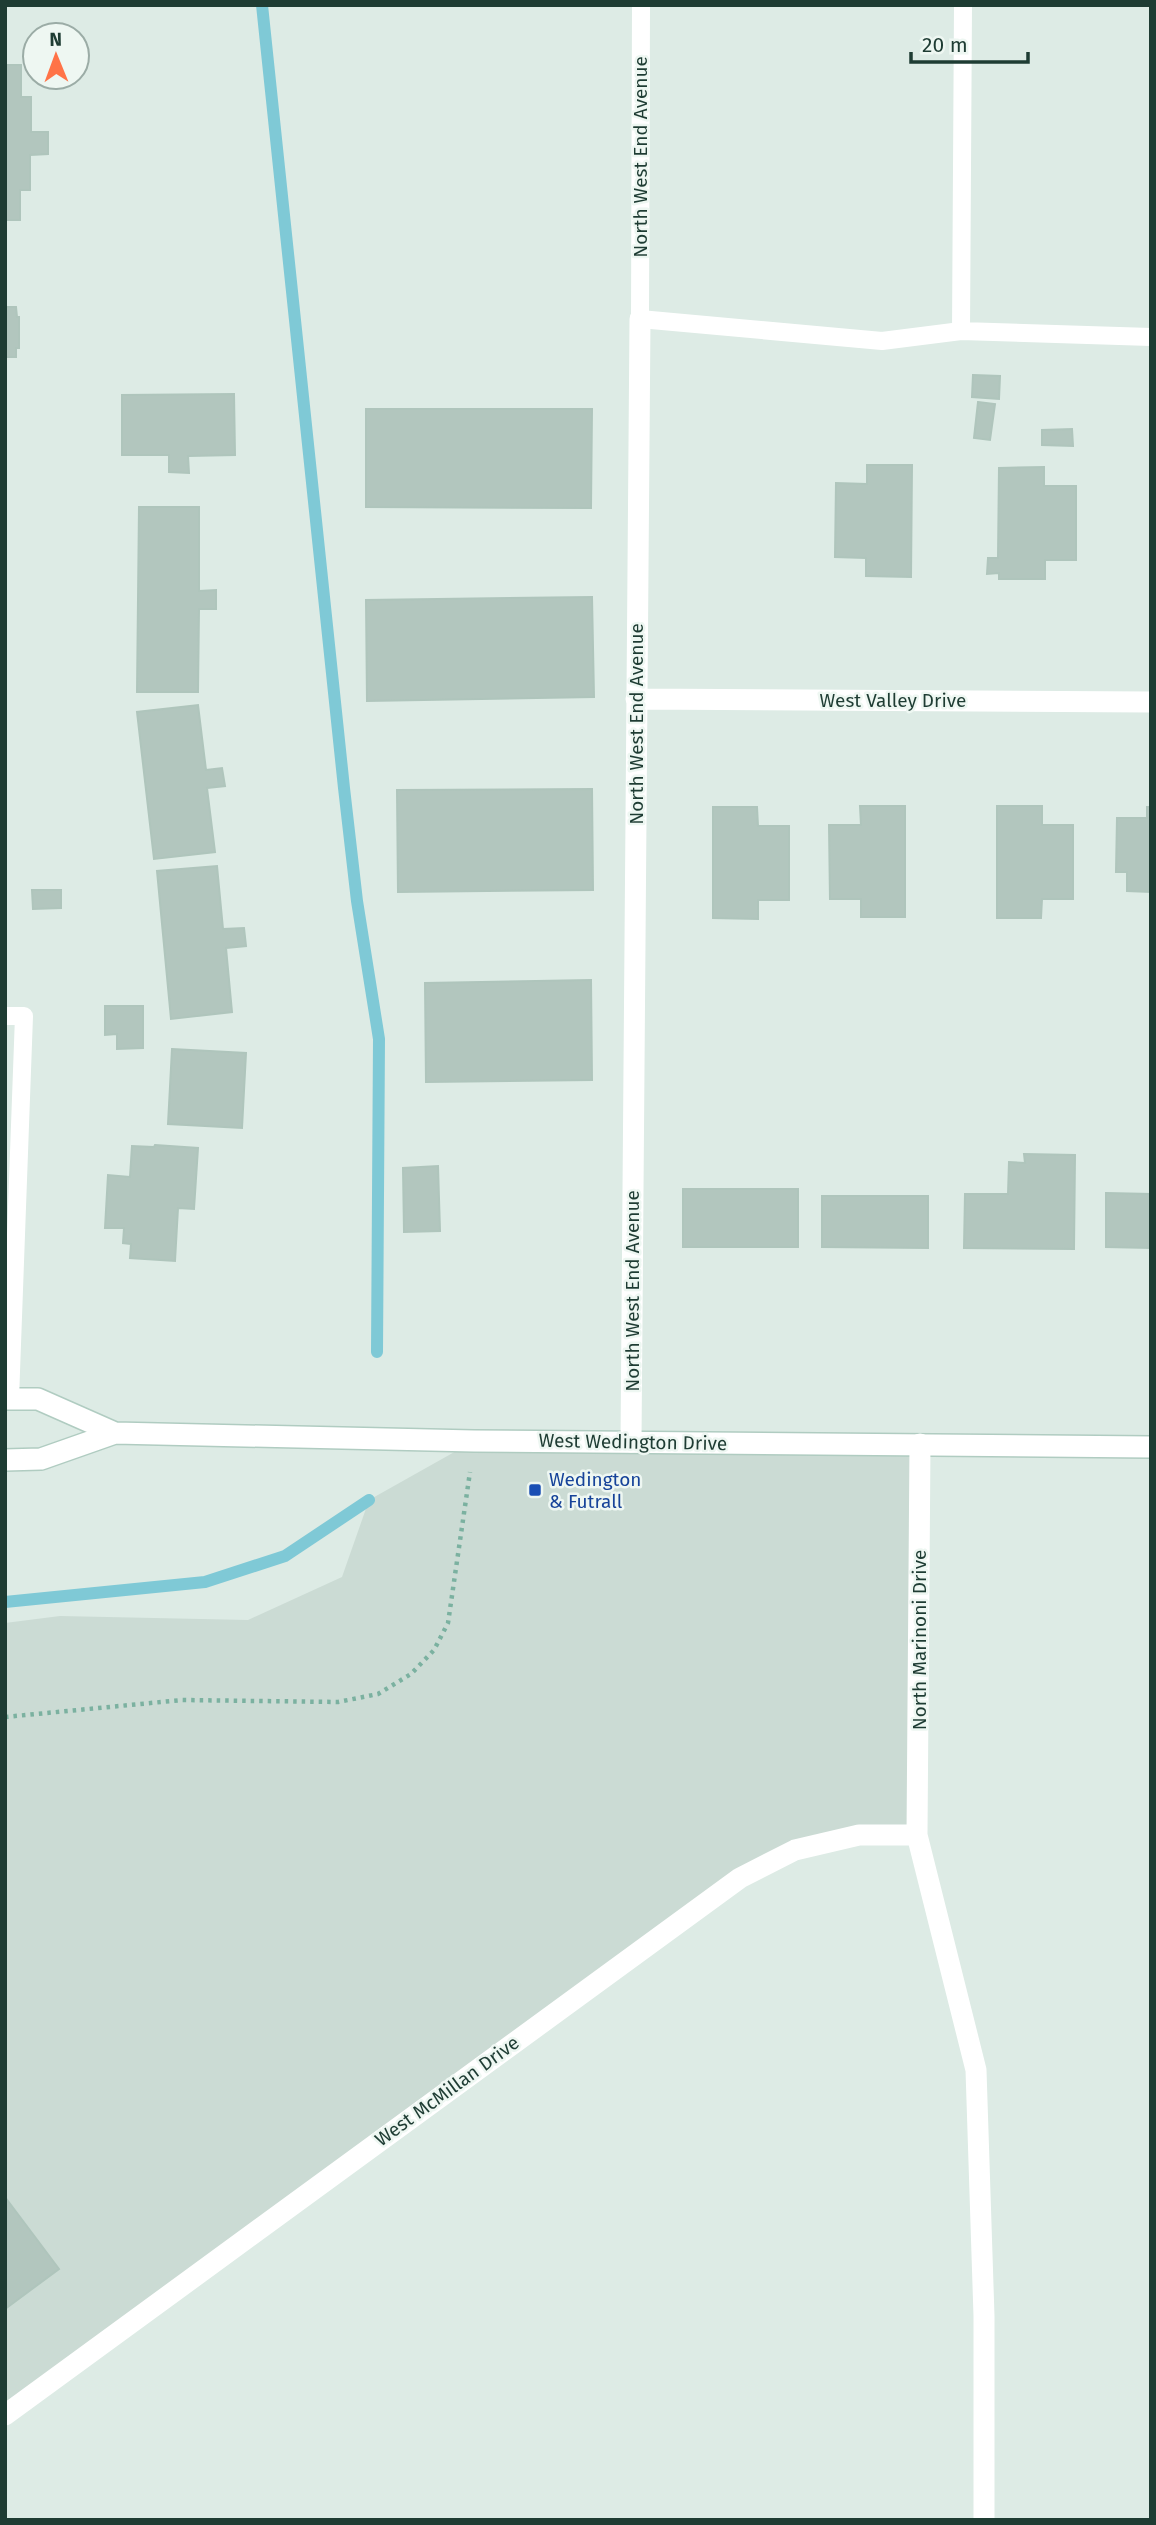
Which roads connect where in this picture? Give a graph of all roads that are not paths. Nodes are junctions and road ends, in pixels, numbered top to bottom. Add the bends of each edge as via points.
1 (641, 5) edge
2 (963, 5) edge
3 (640, 319) junction
4 (961, 331) junction
5 (1151, 337) edge
6 (636, 699) junction
7 (1151, 702) edge
8 (5, 1016) edge
9 (12, 1180) edge
10 (7, 1399) edge
11 (115, 1433) junction
12 (631, 1442) junction
13 (920, 1444) junction
14 (1151, 1447) edge
15 (5, 1460) edge
16 (917, 1835) junction
17 (5, 2415) edge
18 (984, 2520) edge

1 - 3 lane, North West End Avenue
2 - 4 lane
3 - 4 lane via 882,341
3 - 6 street, North West End Avenue
4 - 5 lane
6 - 7 street, West Valley Drive
6 - 12 street, North West End Avenue
8 - 9 lane via 24,1016
9 - 10 lane
10 - 11 street, West Wedington Drive via 38,1399
11 - 12 street, West Wedington Drive
11 - 15 street, West Wedington Drive via 41,1459
12 - 13 street, West Wedington Drive
13 - 14 street, West Wedington Drive
13 - 16 street, North Marinoni Drive
16 - 17 street, West McMillan Drive via 859,1835 795,1850 740,1878
16 - 18 street, North Marinoni Drive via 976,2070 984,2316

